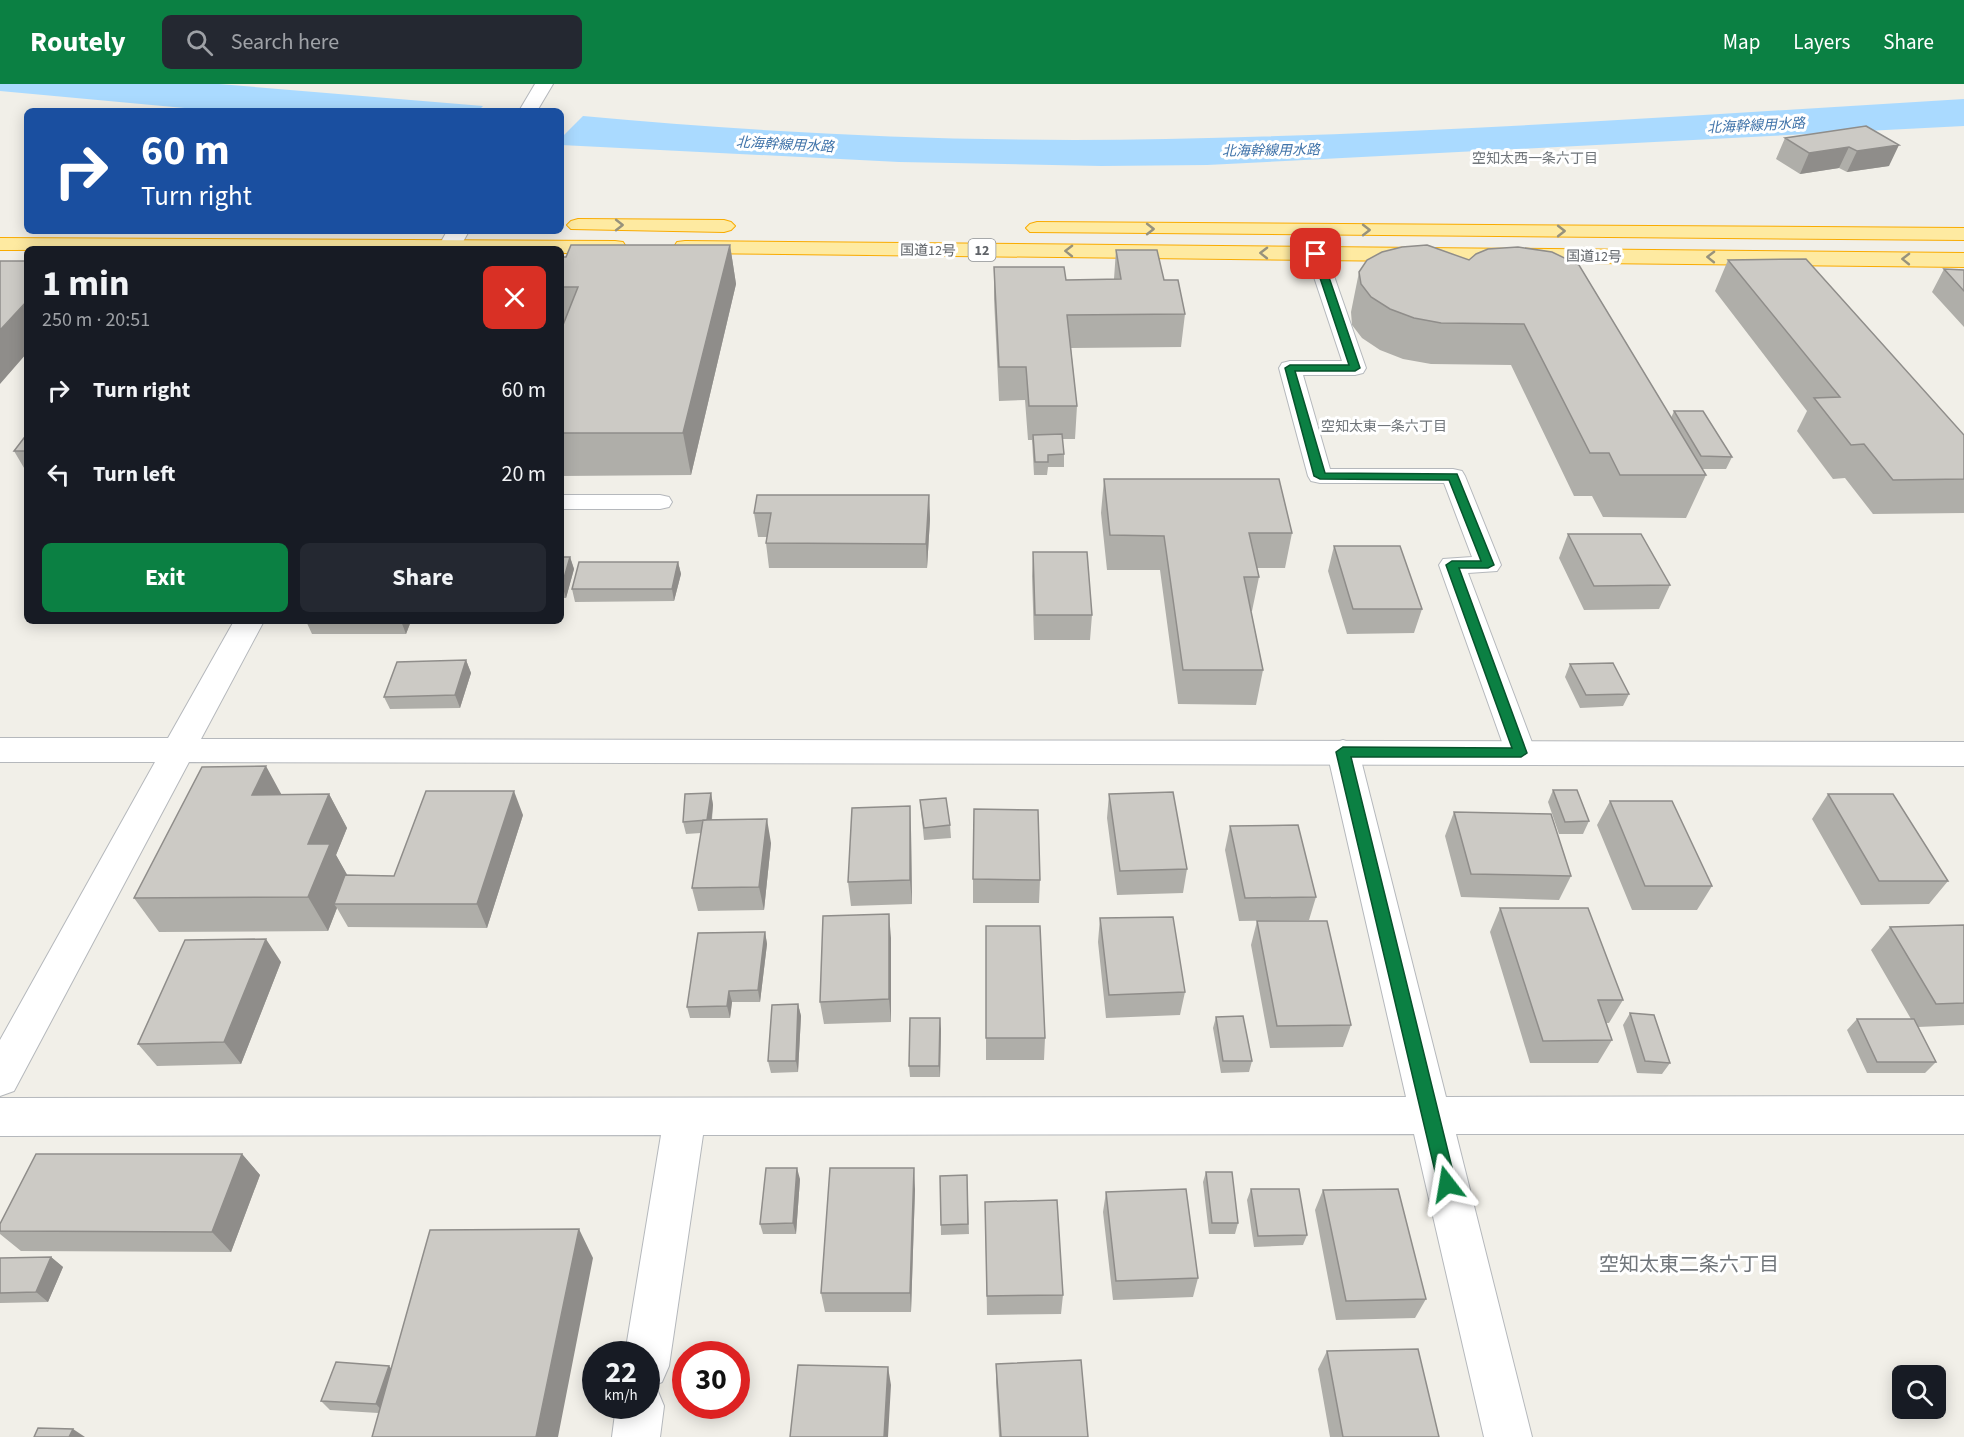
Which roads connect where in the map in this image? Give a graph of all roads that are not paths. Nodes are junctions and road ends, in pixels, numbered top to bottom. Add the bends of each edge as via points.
1 (544, 84) edge
2 (530, 108) edge
3 (564, 225) edge
4 (741, 226) dead end
5 (1017, 228) dead end
6 (1964, 234) edge
7 (452, 242) edge
8 (0, 244) edge
9 (496, 246) edge
10 (637, 247) edge
11 (661, 247) edge
12 (564, 252) edge
13 (1316, 254) junction
14 (1964, 260) edge
15 (564, 502) edge
16 (660, 502) dead end
17 (247, 624) edge
18 (0, 750) edge
19 (180, 751) junction
20 (1343, 752) junction
21 (1521, 753) junction
22 (1964, 754) edge
23 (0, 1078) edge
24 (1430, 1115) junction
25 (1964, 1115) edge
26 (685, 1116) junction
27 (0, 1117) edge
28 (650, 1341) edge
29 (638, 1419) edge
30 (636, 1437) edge
31 (1508, 1437) edge

1 - 2 street
3 -> 4 highway
5 -> 6 highway, 国道12号
7 - 8 highway
7 - 9 highway
10 - 12 highway
13 -> 11 highway, 国道12号 / 12
14 -> 13 highway, 国道12号 / 12
13 - 21 lane via 1355,368 1290,368 1320,476 1453,476 1488,565 1452,565
15 - 16 lane
17 - 19 street
18 - 19 street
19 - 20 street
19 - 23 street
20 - 21 street
20 - 24 street
21 - 22 street
24 - 25 street
24 - 26 street
24 - 31 street
26 - 27 street
26 - 28 street
29 - 30 street

